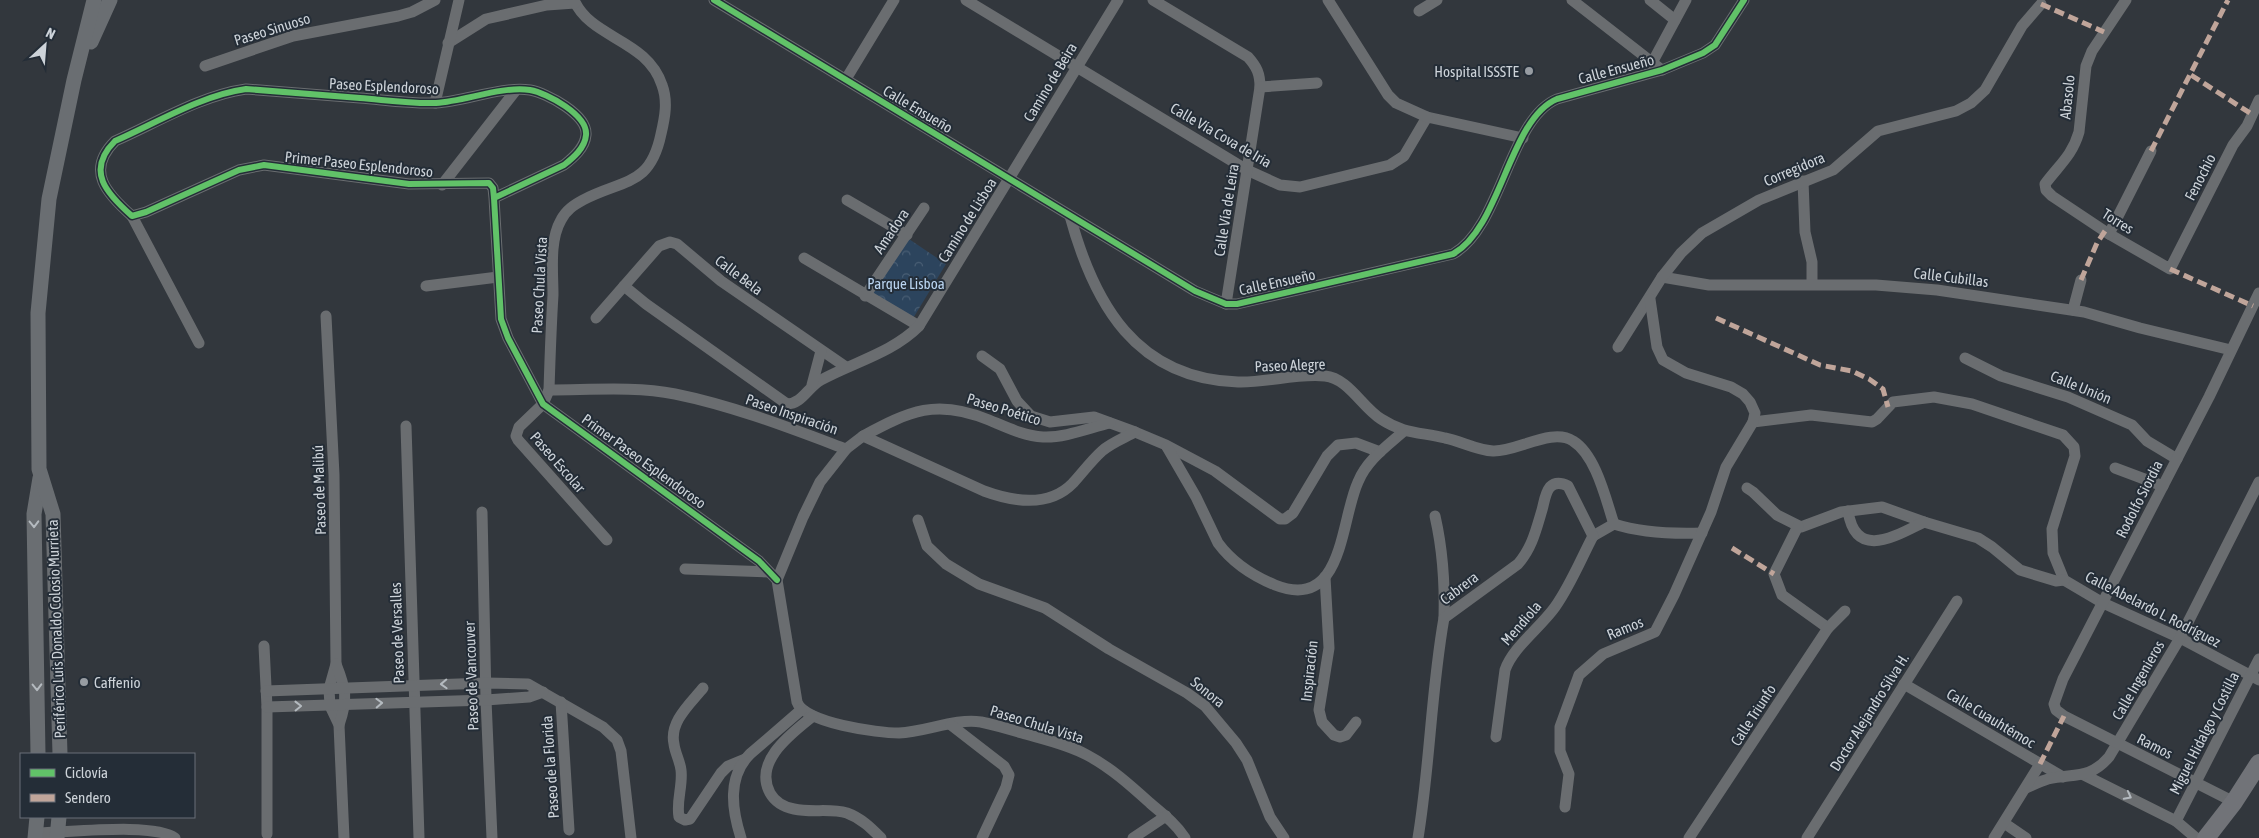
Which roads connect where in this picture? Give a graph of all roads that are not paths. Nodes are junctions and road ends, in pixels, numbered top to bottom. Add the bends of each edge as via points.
1 (94, 0) edge
2 (110, 0) edge
3 (435, 0) edge
4 (459, 0) edge
5 (714, 0) edge
6 (894, 0) edge
7 (966, 0) edge
8 (1118, 0) edge
9 (1152, 0) edge
10 (1328, 0) edge
11 (1437, 0) edge
12 (1572, 0) edge
13 (1650, 0) edge
14 (1686, 0) edge
15 (1744, 0) edge
16 (2126, 0) edge
17 (575, 1) edge
18 (2041, 4) dead end
19 (1419, 11) dead end
20 (1675, 20) junction
21 (448, 43) junction
22 (1652, 63) junction
23 (206, 66) dead end
24 (1077, 66) junction
25 (1662, 70) junction
26 (846, 79) junction
27 (74, 80) junction
28 (1317, 83) dead end
29 (1260, 87) junction
30 (516, 90) junction
31 (2259, 100) edge
32 (435, 103) junction
33 (2256, 116) edge
34 (1427, 117) junction
35 (1523, 138) junction
36 (2151, 151) dead end
37 (1247, 170) junction
38 (1010, 179) junction
39 (1803, 181) junction
40 (442, 185) junction
41 (2052, 196) joint
42 (494, 198) junction
43 (847, 200) dead end
44 (924, 208) dead end
45 (132, 216) junction
46 (1070, 216) junction
47 (2109, 234) junction
48 (907, 235) junction
49 (804, 258) dead end
50 (2170, 269) joint
51 (498, 277) junction
52 (1662, 277) junction
53 (2081, 280) dead end
54 (1812, 284) junction
55 (426, 286) dead end
56 (624, 286) junction
57 (2259, 293) edge
58 (865, 296) junction
59 (1650, 299) junction
60 (1226, 304) junction
61 (2256, 308) edge
62 (2073, 310) junction
63 (326, 316) dead end
64 (596, 318) dead end
65 (919, 326) junction
66 (199, 342) dead end
67 (1618, 346) dead end
68 (2231, 350) junction
69 (821, 351) junction
70 (982, 356) dead end
71 (1965, 358) dead end
72 (846, 367) junction
73 (812, 385) junction
74 (547, 397) junction
75 (1110, 422) junction
76 (1752, 422) junction
77 (406, 426) dead end
78 (1404, 431) junction
79 (1135, 432) junction
80 (863, 436) junction
81 (1166, 445) junction
82 (846, 449) junction
83 (1380, 452) junction
84 (2177, 459) junction
85 (2114, 468) dead end
86 (40, 476) junction
87 (2259, 482) edge
88 (2163, 486) junction
89 (1746, 488) dead end
90 (1848, 511) junction
91 (482, 512) dead end
92 (1435, 516) dead end
93 (918, 520) dead end
94 (1924, 522) junction
95 (1614, 524) junction
96 (1798, 526) junction
97 (1702, 533) junction
98 (1593, 536) junction
99 (607, 540) dead end
100 (685, 569) dead end
101 (773, 576) junction
102 (1325, 577) junction
103 (2064, 580) junction
104 (1957, 601) dead end
105 (2103, 603) junction
106 (1846, 611) dead end
107 (1444, 618) junction
108 (1828, 628) junction
109 (2180, 638) junction
110 (264, 646) dead end
111 (2259, 659) edge
112 (336, 664) junction
113 (2255, 678) edge
114 (486, 683) junction
115 (1904, 684) junction
116 (413, 685) junction
117 (345, 687) junction
118 (702, 688) dead end
119 (329, 689) junction
120 (266, 691) junction
121 (543, 692) junction
122 (486, 700) junction
123 (414, 701) junction
124 (560, 702) junction
125 (346, 704) junction
126 (330, 706) junction
127 (267, 707) junction
128 (801, 710) junction
129 (813, 716) junction
130 (2064, 716) joint
131 (1356, 722) dead end
132 (339, 725) junction
133 (951, 725) junction
134 (1496, 737) dead end
135 (2118, 744) junction
136 (38, 753) edge
137 (60, 753) edge
138 (745, 759) junction
139 (2259, 763) edge
140 (2040, 764) junction
141 (2084, 775) junction
142 (2063, 776) junction
143 (2194, 782) junction
144 (2026, 788) junction
145 (2234, 802) junction
146 (1565, 807) dead end
147 (1166, 816) junction
148 (37, 818) edge
149 (59, 818) edge
150 (2176, 821) junction
151 (2004, 823) junction
152 (569, 830) dead end
153 (140, 834) edge
154 (266, 834) dead end
155 (36, 835) edge
156 (58, 836) edge
157 (175, 838) edge
158 (344, 838) edge
159 (419, 838) edge
160 (492, 838) edge
161 (631, 838) edge
162 (741, 838) edge
163 (881, 838) edge
164 (982, 838) edge
165 (1132, 838) edge
166 (1185, 838) edge
167 (1284, 838) edge
168 (1418, 838) edge
169 (1689, 838) edge
170 (1807, 838) edge
171 (1994, 838) edge
172 (2026, 838) edge
173 (2196, 838) edge
174 (2206, 838) edge

1 - 27 main road, Periférico Luis Donaldo Colosio Murrieta
2 - 27 main road
3 - 23 street, Paseo Sinuoso via 412,12 293,36
4 - 21 street
5 - 26 street, Calle Ensueño
6 - 26 street
7 - 24 street, Calle Vía Cova de Iria
8 - 24 street, Camino de Beira
9 - 29 street, Calle Vía de Leira via 1248,57 1260,75
10 - 34 street via 1388,95 1396,103
11 - 19 street
12 - 22 street
13 - 20 street
14 - 20 street
15 - 25 street, Calle Ensueño via 1715,45
16 - 41 street, Abasolo via 2092,51 2086,66 2079,132 2067,160 2045,184
17 - 21 street via 486,19
17 - 74 street, Paseo Chula Vista via 602,29 646,58 662,84 666,108 657,150 645,170 626,183 573,206 560,221 554,244
18 - 39 street, Corregidora via 2022,26 1985,90 1971,103 1956,111 1878,131 1833,170
20 - 22 street
21 - 32 street
22 - 25 street
24 - 37 street, Calle Vía Cova de Iria
24 - 38 street, Camino de Beira
25 - 35 street, Calle Ensueño via 1549,102 1537,114
26 - 38 street, Calle Ensueño
27 - 86 main road, Periférico Luis Donaldo Colosio Murrieta via 49,198 38,313
28 - 29 street
29 - 37 street, Calle Vía de Leira
30 - 32 street, Paseo Esplendoroso
30 - 40 street
30 - 42 street, Paseo Esplendoroso via 536,92 558,101 579,118 586,134 580,149 564,165
31 - 33 street, Fenochio
32 - 45 street, Paseo Esplendoroso via 246,89 228,91 115,141 107,149 101,179 111,197
33 - 50 street, Fenochio via 2233,145
34 - 35 street
34 - 37 street, Calle Vía Cova de Iria via 1404,156 1390,166 1300,187 1280,184
35 - 60 street, Calle Ensueño via 1477,232 1463,249 1255,301
36 - 47 street
37 - 60 street, Calle Vía de Leira
38 - 46 street, Calle Ensueño
38 - 65 street, Camino de Lisboa
39 - 52 street, Corregidora via 1759,200 1702,233
39 - 54 street via 1804,232 1812,262
40 - 42 street, Primer Paseo Esplendoroso via 485,182 493,188
40 - 45 street, Primer Paseo Esplendoroso via 400,184 252,166
41 - 47 street, Torres
42 - 51 street, Primer Paseo Esplendoroso
43 - 48 street
44 - 48 street, Amadora
45 - 66 street
46 - 60 street, Calle Ensueño via 1195,291
46 - 78 street, Paseo Alegre via 1078,247 1104,299 1121,327 1157,360 1190,376 1237,382 1316,376 1334,378 1375,415
47 - 50 street, Torres
48 - 58 street, Amadora
49 - 58 street
51 - 55 street
51 - 74 street, Primer Paseo Esplendoroso via 501,319 508,338
52 - 54 street, Calle Cubillas via 1709,285
52 - 59 street, Corregidora
53 - 62 street
54 - 62 street, Calle Cubillas via 1898,286
56 - 64 street, Calle Bela
56 - 69 street, Calle Bela via 659,246 670,242 677,244 727,286
56 - 73 street, Camino de Lisboa via 782,401 792,404 798,401
57 - 61 street, Rodolfo Siordia
58 - 65 street
59 - 67 street, Corregidora
59 - 76 street via 1657,347 1664,360 1686,373 1743,394 1754,413
61 - 68 street, Rodolfo Siordia
62 - 68 street, Calle Cubillas
63 - 112 street, Paseo de Malibú via 334,475
65 - 72 street, Camino de Lisboa via 907,338 886,350
68 - 84 street, Rodolfo Siordia
69 - 72 street, Calle Bela
69 - 73 street
70 - 75 street via 1000,370 1017,401 1031,416 1050,422 1090,416
71 - 84 street, Calle Unión via 2001,376 2068,397 2132,425 2147,440
72 - 73 street, Camino de Lisboa
74 - 82 street, Paseo Inspiración via 646,391 674,394 745,412
74 - 99 street, Paseo Escolar via 519,427 516,436
74 - 101 street, Primer Paseo Esplendoroso via 759,561
75 - 79 street
75 - 80 street, Paseo Poético via 1064,435 1041,437 974,414 938,408 899,417
76 - 97 street, Ramos via 1726,467
76 - 103 street, Calle Abelardo L. Rodríguez via 1811,416 1872,422 1893,402 1934,397 1972,404 2064,435 2074,447 2075,456 2052,529 2051,542
77 - 116 street, Paseo de Versalles
78 - 83 street
78 - 95 street, Paseo Alegre via 1492,451 1542,439 1571,439 1586,452
79 - 80 street via 1103,450 1062,492 1033,501 984,492
79 - 81 street
80 - 82 street, Paseo Inspiración
81 - 83 street via 1221,476 1280,519 1293,513 1327,456 1338,444 1356,443
81 - 102 street via 1218,542 1234,561 1269,582 1297,591 1312,587
82 - 101 street via 820,482
83 - 102 street via 1358,482 1339,554
84 - 88 street, Rodolfo Siordia
85 - 88 street
86 -> 136 main road, Periférico Luis Donaldo Colosio Murrieta via 34,514
86 - 137 main road, Periférico Luis Donaldo Colosio Murrieta via 54,514
87 - 109 street, Calle Ingenieros
88 - 105 street, Rodolfo Siordia
89 - 96 street via 1770,510
90 - 94 street via 1882,507
90 - 94 street via 1852,528 1870,541 1890,538
90 - 96 street
91 - 114 street, Paseo de Vancouver
92 - 107 street via 1445,577
93 - 167 street, Sonora via 927,546 946,564 979,584 1045,608 1205,706 1247,760 1270,817
94 - 103 street via 1978,538 2020,570 2056,582
95 - 97 street via 1656,532
95 - 98 street
96 - 108 street via 1774,574 1782,595
97 - 146 street, Ramos via 1655,632 1603,654 1579,675 1560,727 1560,751 1569,774
98 - 107 street, Cabrera via 1568,486 1554,484 1547,492 1532,545 1525,556
98 - 134 street, Mendiola via 1557,604 1508,662
100 - 101 street
101 - 128 street via 796,702
102 - 131 street, Inspiración via 1329,648 1320,710 1322,722 1334,736 1340,737 1346,735
103 - 105 street, Calle Abelardo L. Rodríguez
104 - 115 street, Doctor Alejandro Silva H.
105 - 109 street, Calle Abelardo L. Rodríguez
105 - 130 street, Rodolfo Siordia via 2055,696 2056,710
106 - 108 street, Calle Triunfo
107 - 168 street, Cabrera
108 - 169 street, Calle Triunfo
109 - 113 street, Calle Abelardo L. Rodríguez
109 - 135 street, Calle Ingenieros
110 - 120 street
111 - 113 street, Miguel Hidalgo y Costilla
112 - 117 street, Paseo de Malibú
112 - 119 street, Paseo de Malibú
113 - 143 street, Miguel Hidalgo y Costilla
114 -> 116 street, Paseo de la Florida
114 - 121 street, Paseo de la Florida via 528,684
114 - 122 street, Paseo de Vancouver
115 - 140 street, Calle Cuauhtémoc
115 - 170 street, Doctor Alejandro Silva H.
116 - 117 street, Paseo de la Florida
116 - 123 street, Paseo de Versalles
117 - 119 street, Paseo de la Florida
117 - 125 street, Paseo de Malibú
118 - 138 street via 672,731 681,771 679,817 690,819 721,773 728,766
119 - 120 street, Paseo de la Florida
119 - 126 street, Paseo de Malibú
120 - 127 street
121 - 122 street, Paseo de la Florida via 529,697
121 - 124 street, Paseo de la Florida
122 - 123 street, Paseo de la Florida
122 - 160 street, Paseo de Vancouver
125 -> 123 street, Paseo de la Florida
123 - 159 street, Paseo de Versalles
124 - 152 street, Paseo de la Florida
124 - 161 street, Paseo de la Florida via 603,727 617,740
125 - 126 street, Paseo de la Florida
125 - 132 street, Paseo de Malibú
127 -> 126 street, Paseo de la Florida
126 - 132 street, Paseo de Malibú
127 - 154 street
128 - 129 street, Paseo Chula Vista
128 - 138 street
129 - 133 street, Paseo Chula Vista via 898,733
129 - 163 street via 785,738 771,758 766,778 772,797 795,809 850,814
130 - 135 street, Ramos
132 - 158 street, Paseo de Malibú
133 - 147 street, Paseo Chula Vista via 984,722 1085,754 1129,784
133 - 164 street via 1004,766 1009,775
135 - 141 street, Calle Ingenieros via 2102,765
135 - 143 street, Ramos
138 - 162 street via 733,789
139 - 145 highway
140 - 142 street, Calle Cuauhtémoc
140 - 144 street
141 - 142 street
141 -> 150 street
142 - 144 street
143 - 145 street, Ramos
143 - 150 street, Miguel Hidalgo y Costilla
144 - 151 street
145 - 174 highway
147 - 165 street
147 - 166 street, Paseo Chula Vista
148 - 155 main road
149 - 156 main road
150 - 173 street
151 - 171 street
151 - 172 street
153 - 156 street
153 - 157 street via 160,831
155 - 156 street

